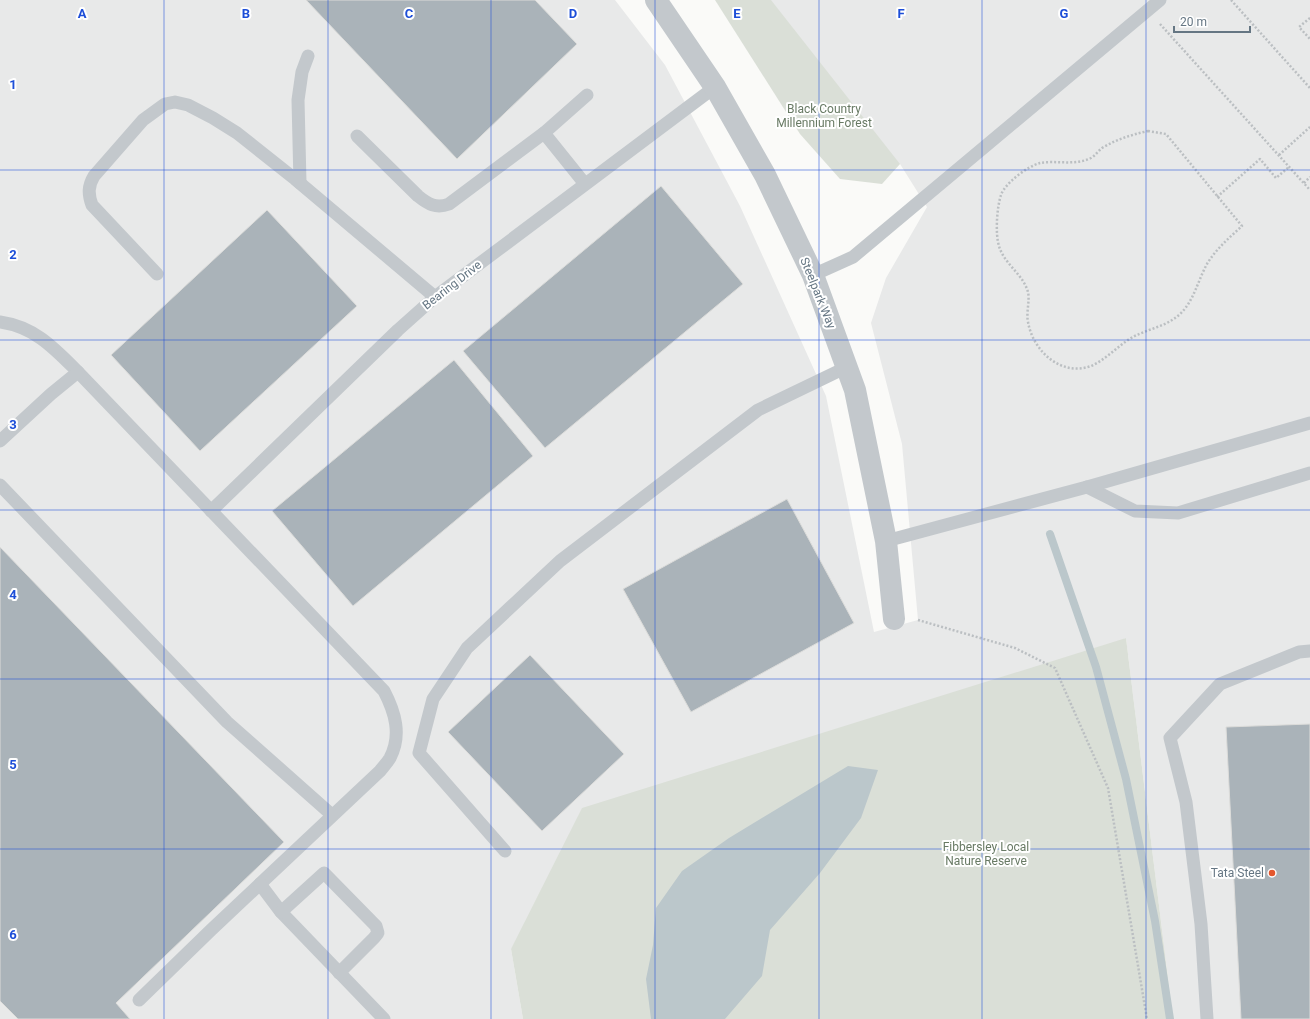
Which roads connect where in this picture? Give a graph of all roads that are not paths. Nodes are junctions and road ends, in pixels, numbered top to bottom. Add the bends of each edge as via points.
1 (656, 0) edge
2 (1160, 0) edge
3 (308, 56) dead end
4 (715, 87) junction
5 (587, 95) dead end
6 (544, 134) junction
7 (357, 136) dead end
8 (300, 182) junction
9 (585, 184) junction
10 (157, 274) dead end
11 (813, 275) junction
12 (435, 297) junction
13 (0, 322) edge
14 (847, 367) junction
15 (78, 372) junction
16 (1310, 423) edge
17 (0, 441) edge
18 (1310, 473) edge
19 (0, 485) edge
20 (1087, 487) junction
21 (211, 511) junction
22 (886, 541) junction
23 (894, 619) dead end
24 (1310, 651) edge
25 (332, 816) junction
26 (505, 851) dead end
27 (260, 884) junction
28 (281, 912) junction
29 (338, 973) junction
30 (139, 1000) dead end
31 (384, 1019) edge
32 (1207, 1019) edge

1 - 4 street, Steelpark Way
2 - 11 lane via 853,257
3 - 8 lane via 302,72 298,100
4 - 9 lane, Bearing Drive
4 - 11 street, Steelpark Way via 765,175
5 - 6 lane
6 - 7 lane via 442,207 436,207 422,199
6 - 9 lane
8 - 10 lane via 237,133 213,118 188,105 175,102 165,104 143,120 94,176 89,190 92,205
8 - 12 lane
9 - 12 lane, Bearing Drive
11 - 14 street, Steelpark Way
12 - 21 lane, Bearing Drive
13 - 15 lane via 11,323 33,332 51,345
14 - 22 street, Steelpark Way via 855,390
14 - 26 lane via 758,410 560,561 467,648 433,699 419,753
15 - 17 lane via 50,394
15 - 21 lane
16 - 20 lane
18 - 20 lane via 1178,513 1135,511
19 - 25 lane via 227,722
20 - 22 lane
21 - 25 lane via 366,671 384,691 392,706 396,740 390,758 380,771
22 - 23 street, Steelpark Way
24 - 32 lane via 1300,652 1220,684 1170,738 1187,810 1201,924
25 - 27 lane
27 - 28 lane
27 - 30 lane
28 - 29 lane
28 - 29 lane via 324,873 376,926 378,933 374,938
29 - 31 lane

